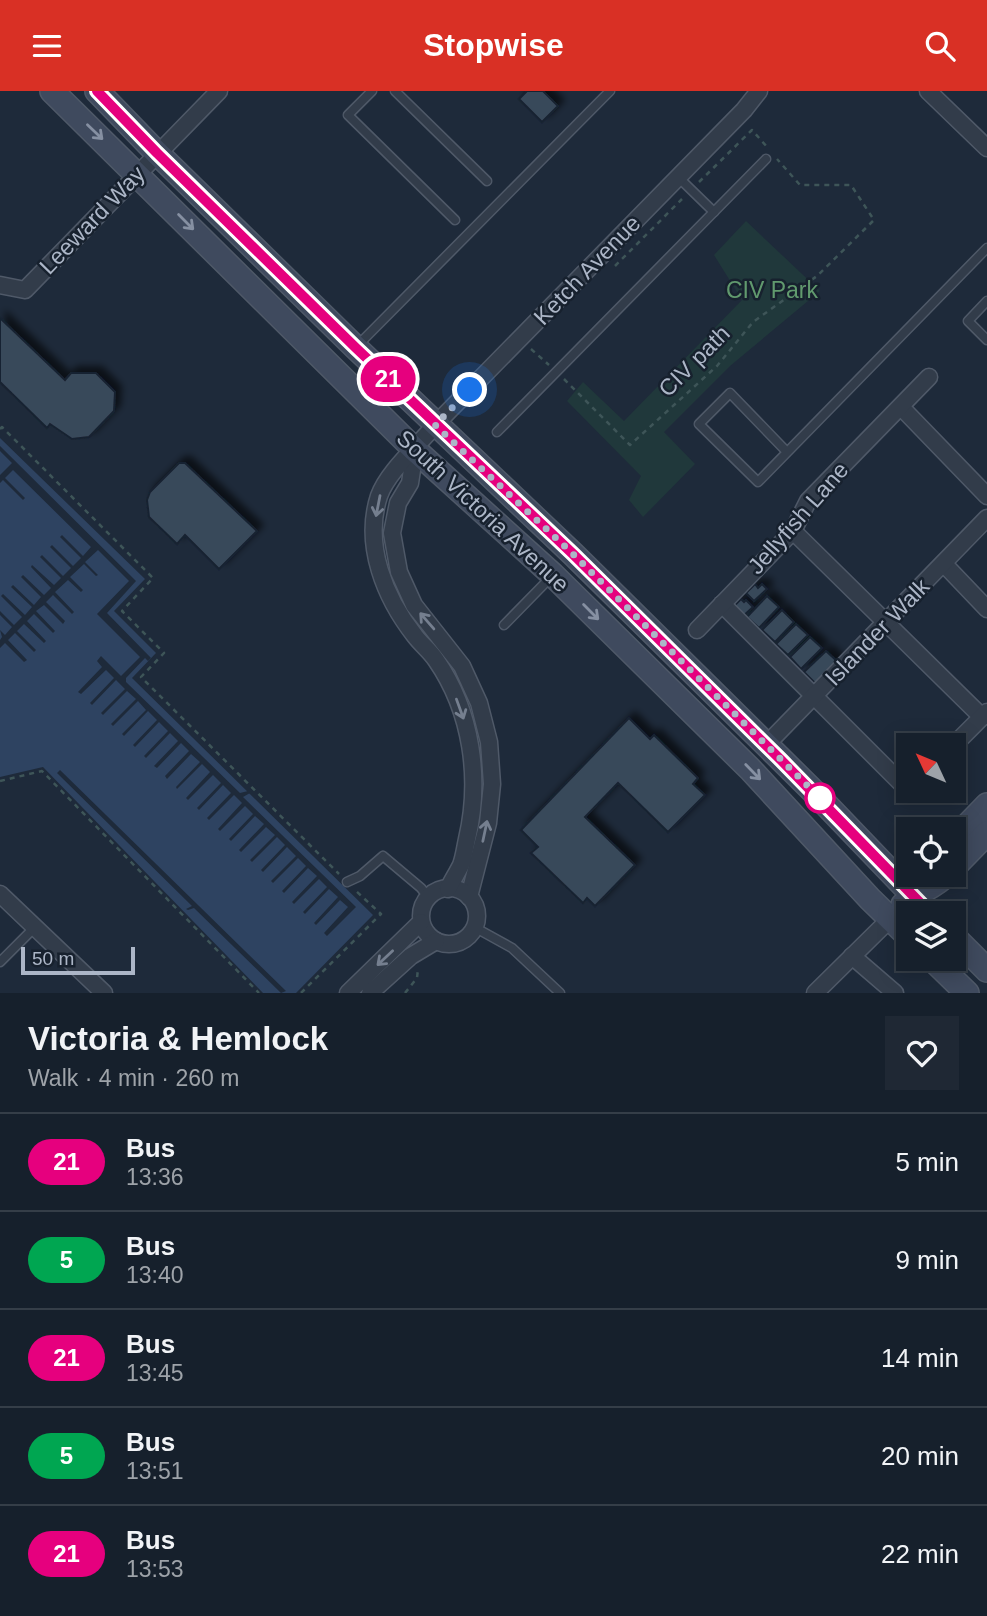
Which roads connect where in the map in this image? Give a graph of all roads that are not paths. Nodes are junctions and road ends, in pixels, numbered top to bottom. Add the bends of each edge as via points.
1 (52, 91) edge
2 (97, 91) edge
3 (219, 91) edge
4 (372, 91) edge
5 (395, 91) edge
6 (610, 91) edge
7 (759, 91) edge
8 (928, 91) edge
9 (984, 139) edge
10 (157, 153) junction
11 (766, 159) dead end
12 (137, 174) junction
13 (678, 177) junction
14 (487, 181) dead end
15 (714, 212) junction
16 (455, 220) dead end
17 (987, 249) edge
18 (0, 285) edge
19 (987, 301) edge
20 (987, 339) edge
21 (356, 348) junction
22 (929, 377) dead end
23 (901, 407) junction
24 (435, 425) junction
25 (497, 432) dead end
26 (415, 450) junction
27 (787, 452) junction
28 (987, 496) edge
29 (987, 518) edge
30 (793, 531) junction
31 (944, 564) junction
32 (553, 575) junction
33 (722, 604) junction
34 (987, 609) edge
35 (886, 622) junction
36 (504, 625) dead end
37 (697, 630) dead end
38 (814, 696) junction
39 (984, 715) edge
40 (966, 733) edge
41 (766, 745) junction
42 (896, 778) edge
43 (987, 805) edge
44 (966, 827) edge
45 (987, 834) edge
46 (966, 855) edge
47 (896, 866) edge
48 (347, 882) road end
49 (915, 887) edge
50 (448, 889) junction
51 (0, 894) edge
52 (428, 897) junction
53 (469, 897) junction
54 (890, 919) junction
55 (421, 922) junction
56 (896, 925) edge
57 (36, 926) junction
58 (474, 927) junction
59 (436, 941) junction
60 (966, 949) edge
61 (852, 956) junction
62 (0, 962) edge
63 (987, 970) edge
64 (944, 971) edge
65 (99, 991) edge
66 (348, 993) edge
67 (370, 993) edge
68 (560, 993) edge
69 (815, 993) edge
70 (895, 993) edge
71 (967, 993) edge

1 -> 12 main road, South Victoria Avenue
2 - 10 main road, South Victoria Avenue
3 - 10 street, Leeward Way
4 - 16 lane via 348,115
5 - 14 lane
6 - 21 lane
7 - 13 street, Ketch Avenue
8 - 9 street
10 - 12 street, Leeward Way
10 - 21 main road, South Victoria Avenue
11 - 15 lane
12 - 18 street, Leeward Way via 24,290
12 -> 26 main road, South Victoria Avenue
13 - 15 lane
13 - 24 street, Ketch Avenue
15 - 25 lane
17 - 27 lane
19 - 20 lane via 968,321
21 - 24 main road, South Victoria Avenue
22 - 23 street, Jellyfish Lane
23 - 28 street
23 - 30 street, Jellyfish Lane via 808,501
24 - 26 street, Ketch Avenue
24 - 41 main road, South Victoria Avenue
26 - 32 main road, South Victoria Avenue
26 -> 50 street, Ketch Avenue via 379,496 374,532 379,572 393,605 436,660 469,736 474,777 472,820 462,863
53 -> 26 street via 488,823 492,784 489,743 479,703 462,666 414,605 400,572 393,533 398,503 410,483
27 - 27 lane via 758,482 699,424 730,393
29 - 31 street, Islander Walk
30 - 33 street, Jellyfish Lane
30 - 35 street
31 - 34 street
31 - 35 street, Islander Walk
32 - 36 lane
32 -> 54 main road, South Victoria Avenue via 750,769
33 - 37 street, Jellyfish Lane
33 - 38 street
35 - 38 street, Islander Walk
35 - 39 street
38 - 41 street, Islander Walk
38 - 42 street
39 - 40 street
41 - 47 main road, South Victoria Avenue
43 - 44 main road
45 - 46 main road
48 - 52 lane via 383,856
49 - 54 main road
50 - 52 street
50 - 53 street
51 - 57 street
52 - 55 street
53 - 58 street via 476,911
54 - 56 main road, South Victoria Avenue
54 - 61 street
55 - 59 street
55 -> 66 street
57 - 62 lane
57 - 65 street
58 - 59 street via 454,944
58 - 68 lane via 512,948
59 - 67 street via 411,956
60 - 63 main road
61 - 69 street
61 - 70 street
64 - 71 main road

